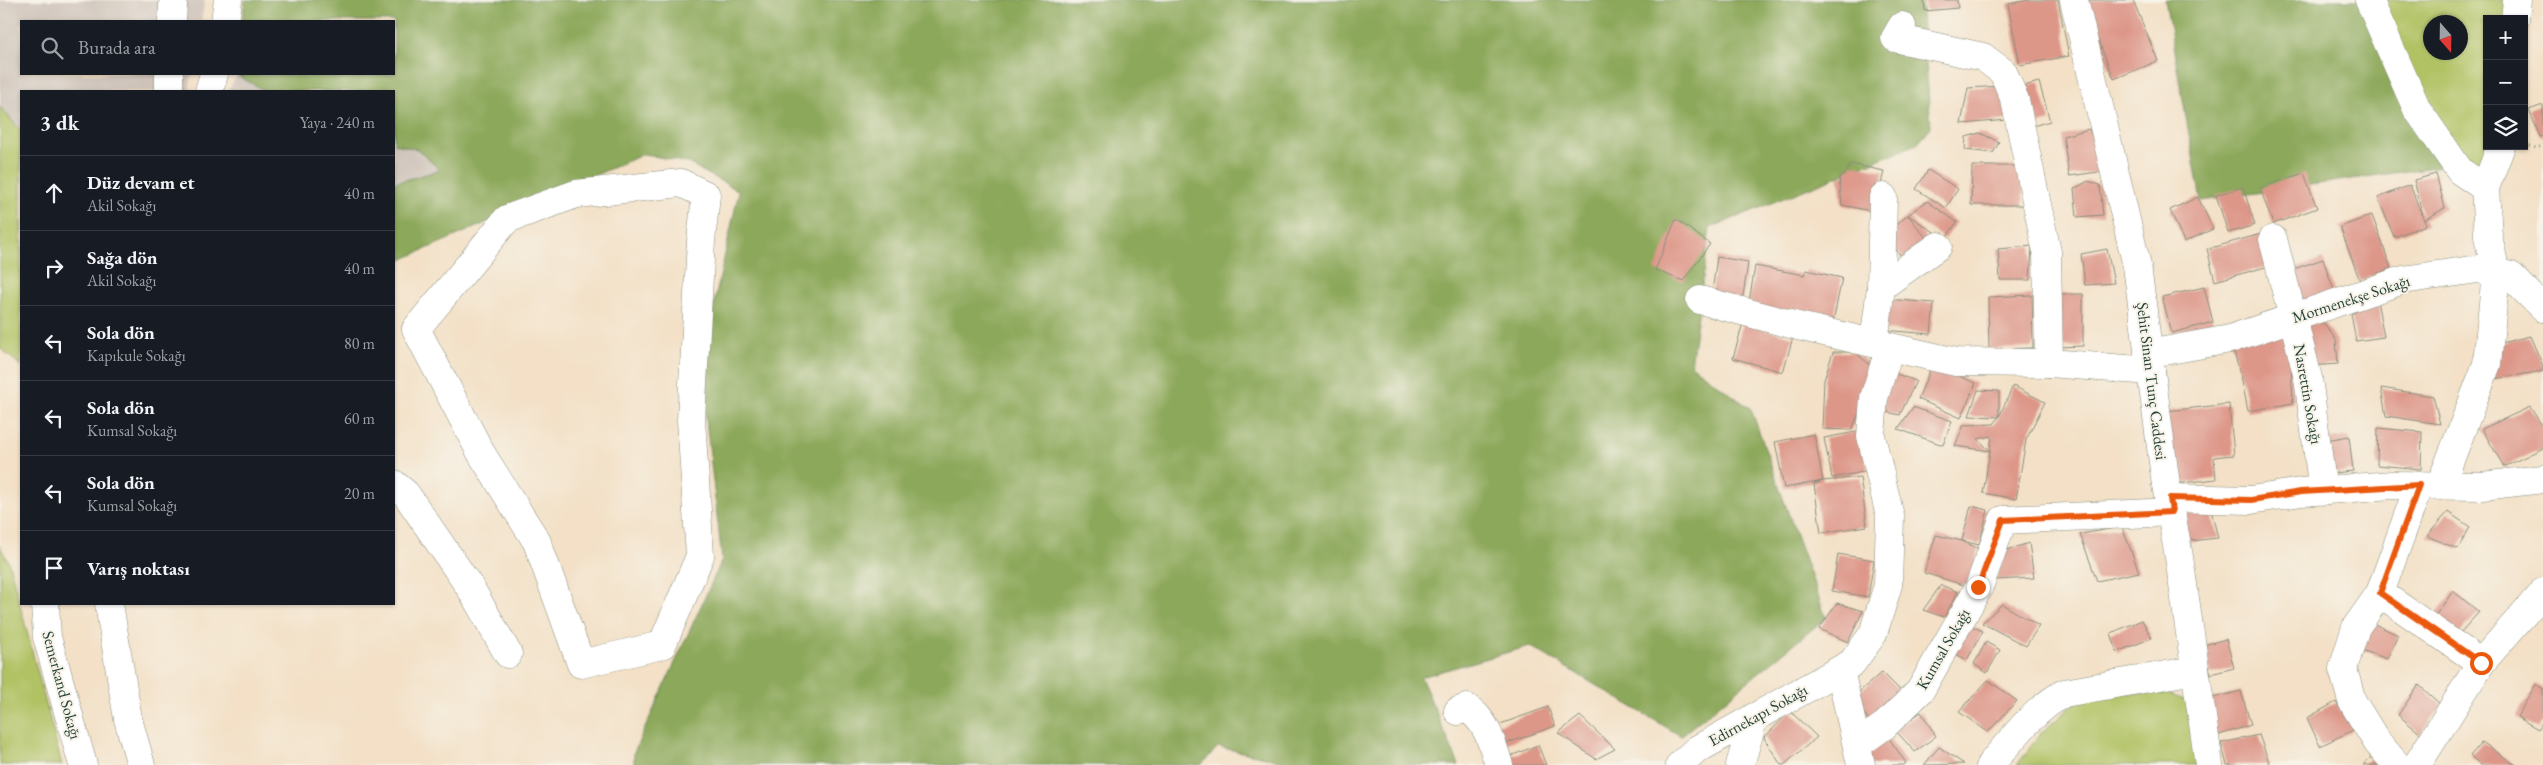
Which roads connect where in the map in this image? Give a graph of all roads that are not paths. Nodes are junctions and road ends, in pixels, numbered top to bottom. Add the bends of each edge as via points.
1 (228, 0) edge
2 (2074, 0) edge
3 (2369, 0) edge
4 (2517, 0) edge
5 (2515, 15) edge
6 (225, 20) edge
7 (1902, 26) dead end
8 (169, 75) edge
9 (214, 75) edge
10 (169, 90) edge
11 (209, 90) edge
12 (2499, 150) edge
13 (2485, 188) junction
14 (1883, 197) dead end
15 (2273, 239) dead end
16 (1938, 246) dead end
17 (2496, 273) junction
18 (1880, 287) junction
19 (1700, 300) dead end
20 (2543, 308) edge
21 (2292, 317) junction
22 (405, 328) edge
23 (1882, 345) junction
24 (2149, 362) junction
25 (2049, 363) junction
26 (2543, 479) edge
27 (395, 485) edge
28 (2430, 486) junction
29 (2323, 491) junction
30 (2171, 505) junction
31 (2543, 592) edge
32 (2380, 593) junction
33 (45, 605) edge
34 (109, 605) edge
35 (508, 654) dead end
36 (2481, 663) junction
37 (1840, 670) junction
38 (2195, 670) junction
39 (1458, 711) dead end
40 (1754, 717) junction
41 (1859, 755) edge
42 (83, 765) edge
43 (141, 765) edge
44 (1499, 765) edge
45 (1680, 765) edge
46 (1740, 765) edge
47 (1990, 765) edge
48 (2209, 765) edge
49 (2397, 765) edge
50 (2417, 765) edge

1 - 6 street
2 - 24 street, Şehit Sinan Tunç Caddesi via 2137,266
3 - 13 street via 2417,109 2460,171
4 - 5 street
7 - 25 street via 1895,38 1983,57 2003,72 2015,100 2048,252
8 - 10 street
9 - 11 street
12 - 13 street
13 - 17 street via 2488,236
14 - 18 street, Edirnekapı Sokağı
15 - 21 street, Nasrettin Sokağı
16 - 18 street
17 - 20 street, Mormenekşe Sokağı via 2511,276
17 - 21 street, Mormenekşe Sokağı via 2478,269 2403,280
17 - 28 street via 2487,364
18 - 23 street, Edirnekapı Sokağı
19 - 23 street, Mormenekşe Sokağı
21 - 24 street, Mormenekşe Sokağı
21 - 29 street, Nasrettin Sokağı via 2308,378
22 - 22 street via 507,219 576,194 681,183 706,195 691,420 700,556 662,645 581,664 537,542
23 - 25 street, Mormenekşe Sokağı via 1956,362
23 - 37 street, Edirnekapı Sokağı via 1871,436 1890,516 1888,584 1873,634 1852,663
24 - 25 street, Mormenekşe Sokağı
24 - 30 street, Şehit Sinan Tunç Caddesi
26 - 28 street via 2482,486
27 - 35 street via 406,494 471,589
28 - 29 street
28 - 32 street
29 - 30 street
30 - 38 street, Şehit Sinan Tunç Caddesi
30 - 41 street, Kumsal Sokağı via 2003,520 1978,587 1920,691
31 - 36 street
32 - 36 street
32 - 49 street via 2356,627 2343,669 2352,701 2377,742
33 - 42 street, Semerkand Sokağı via 47,637
34 - 43 street via 128,719
36 - 50 street
37 - 40 street, Edirnekapı Sokağı
37 - 41 street
38 - 47 street via 2064,693 2046,704 2019,730
38 - 48 street, Şehit Sinan Tunç Caddesi
39 - 44 street via 1467,708 1478,715 1489,734
40 - 45 street, Edirnekapı Sokağı via 1696,750
40 - 46 street

